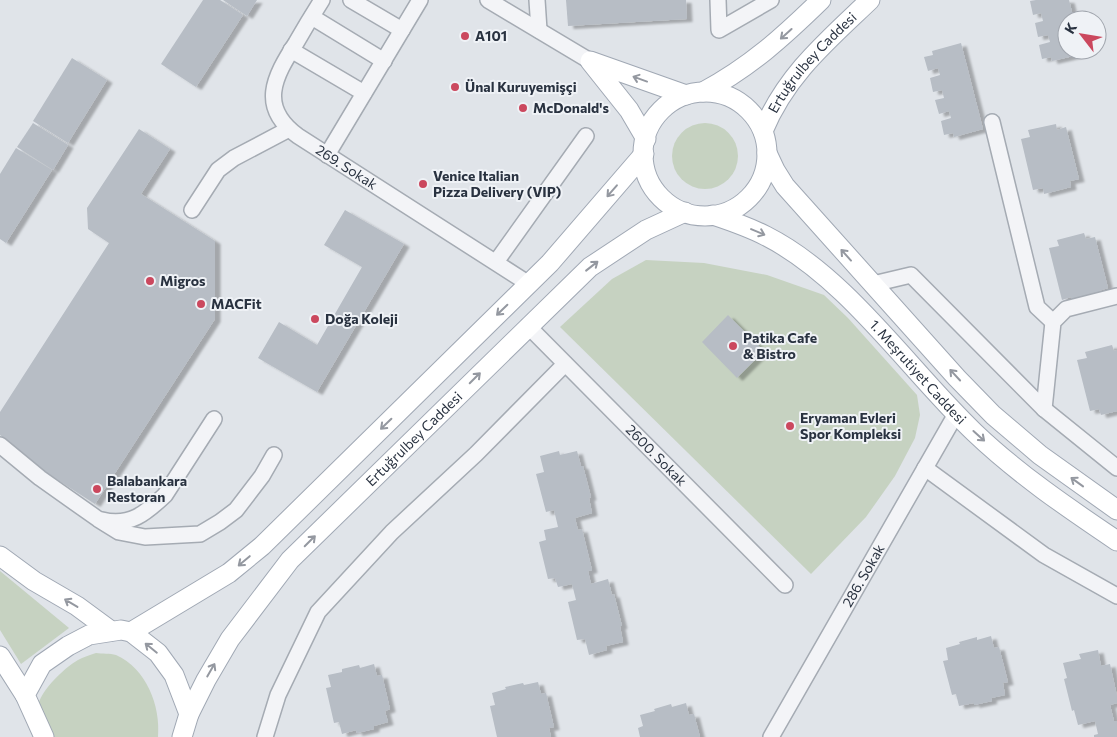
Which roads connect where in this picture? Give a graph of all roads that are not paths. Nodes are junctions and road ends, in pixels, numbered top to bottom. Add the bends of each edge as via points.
1 (322, 0) edge
2 (351, 0) edge
3 (419, 0) edge
4 (488, 0) edge
5 (537, 0) edge
6 (718, 0) edge
7 (771, 0) edge
8 (821, 0) edge
9 (870, 0) edge
10 (312, 17) junction
11 (402, 30) junction
12 (539, 30) junction
13 (291, 50) junction
14 (384, 61) junction
15 (590, 61) junction
16 (364, 93) junction
17 (695, 93) junction
18 (992, 122) dead end
19 (289, 129) junction
20 (763, 131) junction
21 (586, 136) dead end
22 (645, 146) junction
23 (767, 153) junction
24 (327, 155) junction
25 (192, 210) dead end
26 (685, 212) junction
27 (713, 216) junction
28 (496, 262) junction
29 (529, 284) junction
30 (873, 284) junction
31 (1117, 296) edge
32 (1054, 322) junction
33 (528, 326) junction
34 (565, 364) junction
35 (1044, 409) junction
36 (956, 414) junction
37 (214, 419) dead end
38 (0, 445) edge
39 (274, 455) dead end
40 (924, 468) junction
41 (1117, 468) edge
42 (1117, 510) edge
43 (98, 519) junction
44 (1117, 541) edge
45 (0, 556) edge
46 (785, 585) dead end
47 (1117, 596) edge
48 (111, 631) junction
49 (130, 632) junction
50 (0, 656) edge
51 (25, 695) junction
52 (189, 714) junction
53 (44, 737) edge
54 (182, 737) edge
55 (265, 737) edge
56 (771, 737) edge

1 - 10 street, 269. Sokak
2 - 11 street
3 - 11 street
4 - 12 street
5 - 12 street
6 - 7 street via 719,30
8 -> 17 main road via 747,66
9 - 20 main road, Ertuğrulbey Caddesi via 808,60 772,110
10 - 13 street, 269. Sokak
10 - 14 street
11 - 14 street
12 - 15 street
13 - 16 street
13 - 19 street, 269. Sokak via 274,85 274,101 280,119
14 - 16 street
17 -> 15 main road
15 - 22 main road via 629,110
16 - 24 street
17 - 20 main road via 722,94 740,102 754,115
17 - 22 main road via 671,102 659,113 650,127
18 - 32 street via 1037,307
19 - 24 street, 269. Sokak
19 - 25 street via 218,170
20 - 23 main road
21 - 28 street
22 - 26 main road via 648,177 657,192
22 -> 29 main road via 550,263
23 - 27 main road via 765,171 746,201
30 -> 23 main road, 1. Meşrutiyet Caddesi via 785,186
24 - 28 street, 269. Sokak
26 - 27 main road
33 -> 26 main road, Ertuğrulbey Caddesi via 590,267 646,230
27 -> 36 main road, 1. Meşrutiyet Caddesi via 766,236 805,260 843,292
28 - 29 street, 269. Sokak
29 -> 49 main road via 262,546 229,573
30 - 35 street via 911,276
42 -> 30 main road, 1. Meşrutiyet Caddesi via 1040,455 994,415
31 - 32 street via 1066,309
32 - 35 street
33 - 34 street, 2600. Sokak
52 -> 33 main road, Ertuğrulbey Caddesi via 230,639 290,560
34 - 46 street, 2600. Sokak
34 - 55 street via 476,454 392,532 318,612 278,695
35 - 41 street
36 - 40 street, 286. Sokak
36 -> 44 main road, 1. Meşrutiyet Caddesi via 1024,475
37 - 43 street via 166,496 155,506 124,522
38 - 43 street
39 - 43 street via 236,510 200,534 145,537 119,532
40 - 47 street via 1044,555
40 - 56 street, 286. Sokak
48 -> 45 main road
48 - 49 main road
48 - 51 main road via 89,635 42,664
52 -> 49 main road via 174,676 158,653
50 - 51 main road
51 - 53 main road
52 - 54 main road, Ertuğrulbey Caddesi

